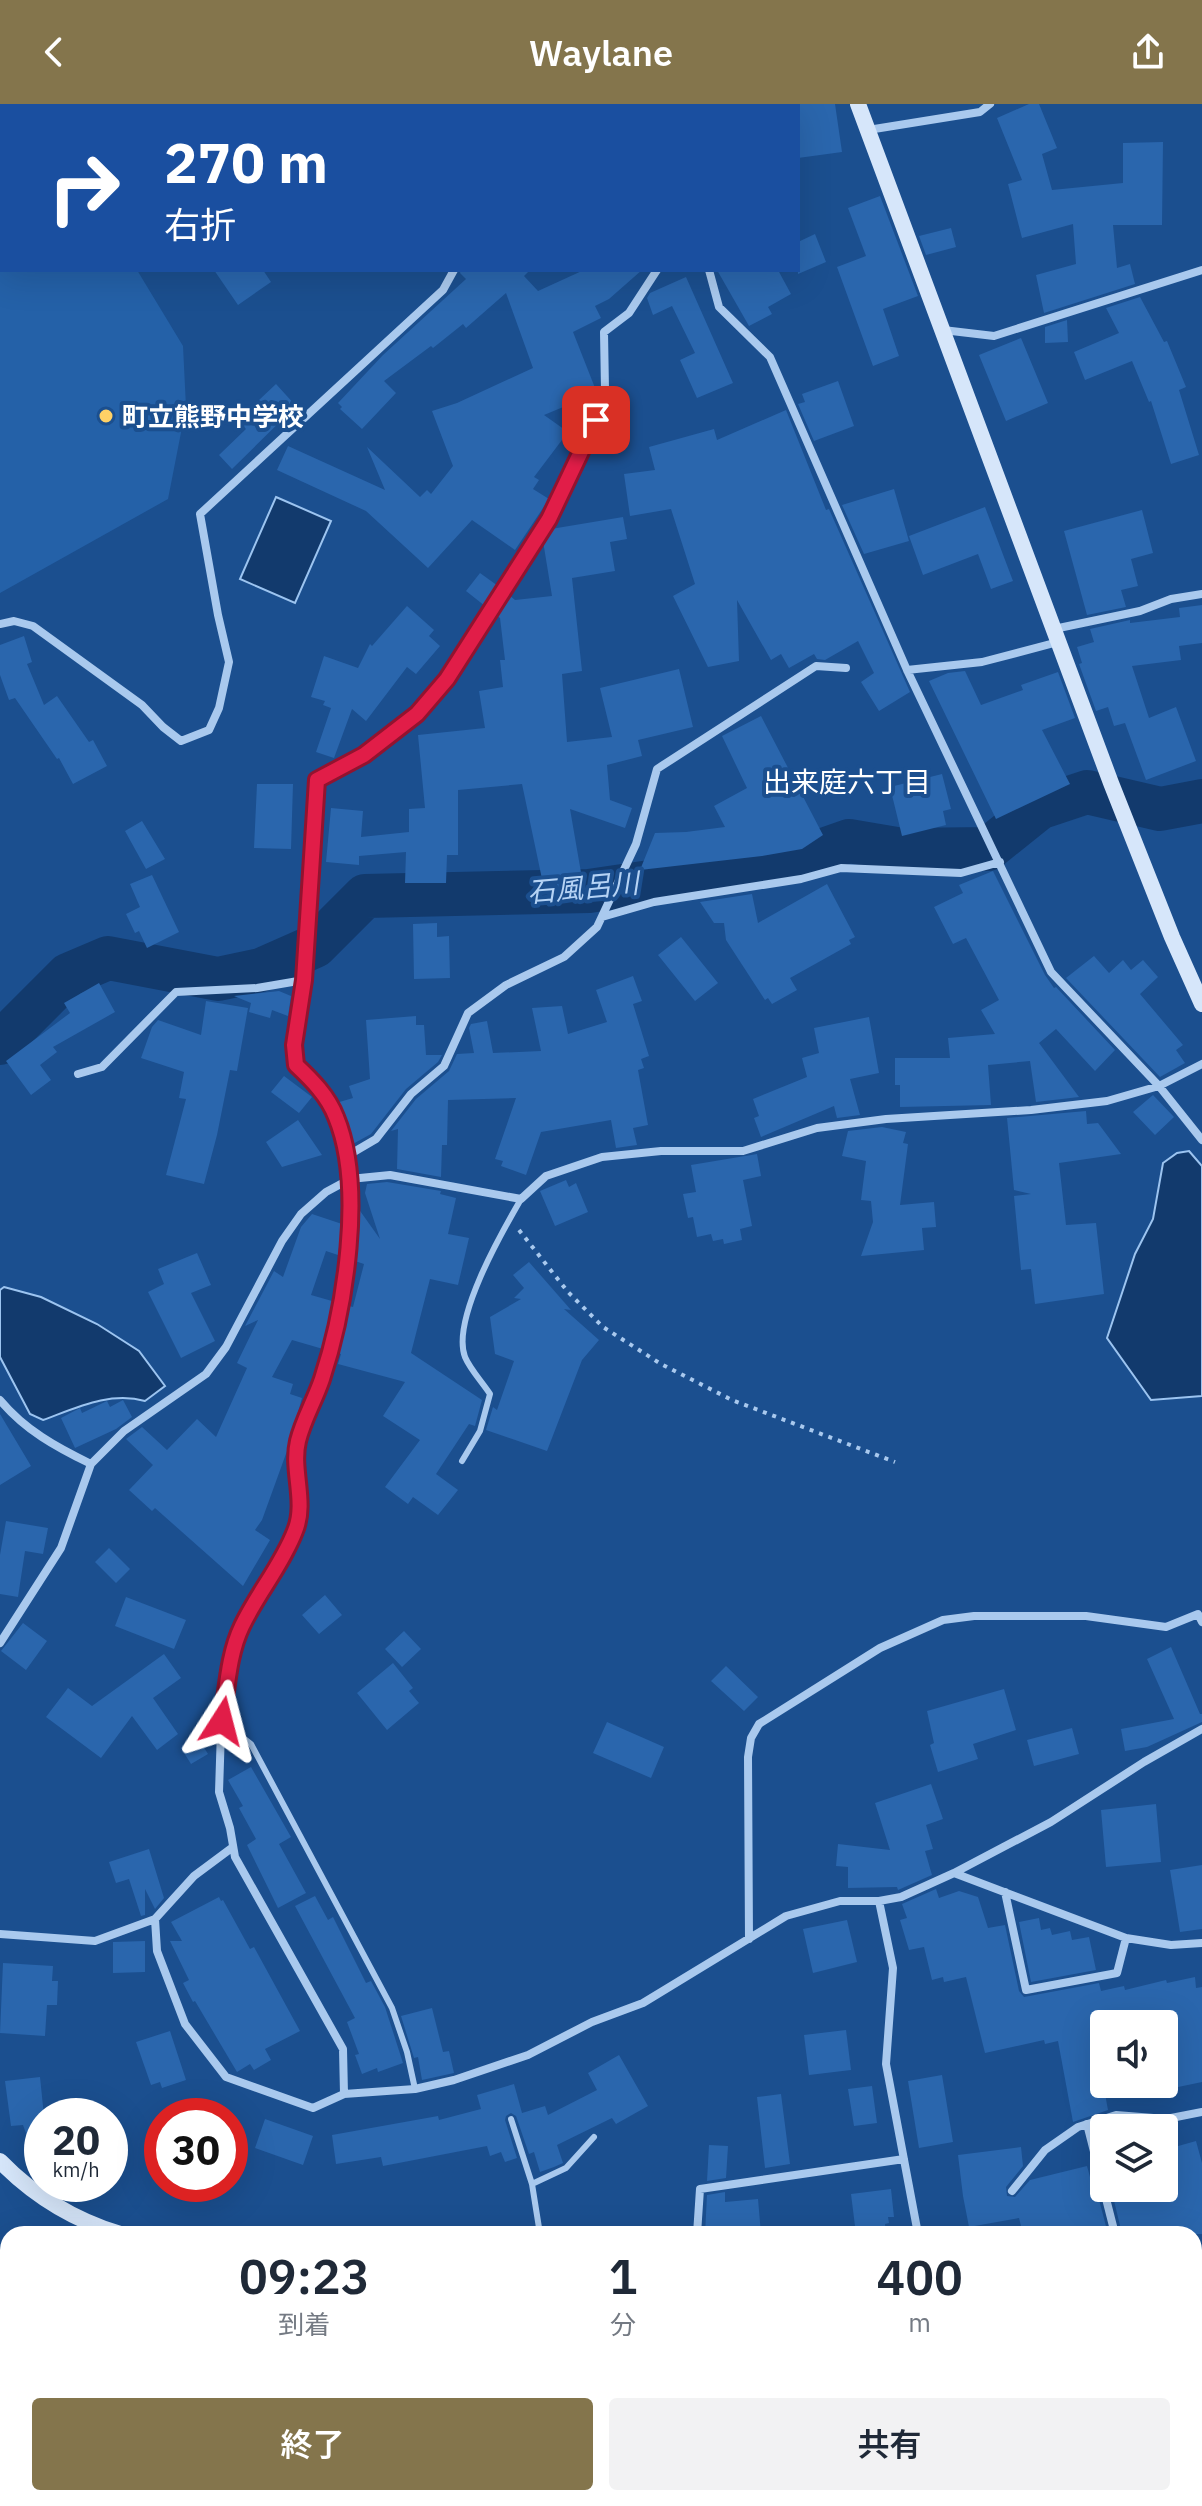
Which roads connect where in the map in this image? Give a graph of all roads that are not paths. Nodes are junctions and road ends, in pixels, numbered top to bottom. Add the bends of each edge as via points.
1 (858, 104) edge
2 (990, 104) edge
3 (868, 130) junction
4 (1202, 270) edge
5 (453, 272) edge
6 (656, 272) edge
7 (710, 272) edge
8 (942, 330) junction
9 (1202, 594) edge
10 (0, 624) edge
11 (1056, 636) junction
12 (846, 668) dead end
13 (907, 670) junction
14 (998, 858) junction
15 (602, 917) junction
16 (304, 976) junction
17 (1202, 1004) edge
18 (1202, 1064) edge
19 (78, 1074) dead end
20 (1159, 1086) junction
21 (1202, 1140) edge
22 (347, 1156) junction
23 (350, 1179) junction
24 (521, 1199) junction
25 (0, 1400) edge
26 (462, 1461) dead end
27 (91, 1464) junction
28 (1202, 1622) edge
29 (0, 1643) edge
30 (222, 1721) junction
31 (1202, 1729) edge
32 (233, 1847) junction
33 (954, 1873) junction
34 (1005, 1892) junction
35 (879, 1901) junction
36 (155, 1919) junction
37 (0, 1934) edge
38 (1126, 1938) junction
39 (749, 1939) junction
40 (1202, 1943) edge
41 (415, 2089) junction
42 (344, 2094) junction
43 (1202, 2112) edge
44 (511, 2119) dead end
45 (1087, 2124) junction
46 (594, 2137) dead end
47 (904, 2159) junction
48 (0, 2161) edge
49 (532, 2184) junction
50 (1012, 2191) dead end
51 (94, 2226) edge
52 (539, 2226) edge
53 (698, 2226) edge
54 (917, 2226) edge
55 (1113, 2226) edge

1 - 3 street
2 - 3 street via 980,112
3 - 8 street
4 - 8 street via 994,336
5 - 10 street via 443,290 200,514 229,662 209,730 181,741 142,705 33,626
6 - 16 street via 629,313 604,332 605,390 596,420 549,519 447,679 417,714 364,755 317,780
7 - 13 street via 719,307 770,357
8 - 11 street
9 - 11 street
11 - 13 street via 982,662
11 - 17 street
12 - 15 street via 816,666 657,769 636,844
13 - 14 street
14 - 15 street via 961,873 841,868 654,902
14 - 20 street via 1051,972
15 - 22 street via 564,957 506,985 468,1013 444,1066 411,1094 376,1139
16 - 19 street via 257,988 176,992 102,1067
16 - 22 street via 296,1065 317,1085 336,1116
18 - 20 street
20 - 21 street
20 - 24 street via 1107,1101 817,1128 743,1151 602,1157 546,1176
22 - 23 street
23 - 24 street via 390,1175
23 - 27 street via 301,1214 206,1374 124,1431
23 - 30 street via 351,1212 334,1337 298,1443 296,1530 241,1628
24 - 26 lane via 474,1293 463,1333 465,1356 490,1394 480,1431
25 - 27 street via 50,1444
27 - 29 street via 61,1548
28 - 39 street via 1198,1614 1166,1627 1086,1616 943,1620 880,1648 759,1724 748,1757
30 - 32 street via 219,1792
30 - 41 lane via 251,1744 392,2008
31 - 33 street via 1051,1822
32 - 36 street via 194,1876
32 - 42 street via 343,2049
33 - 34 street
33 - 35 street
34 - 38 street
34 - 38 street via 1026,1990 1117,1973
35 - 39 street via 840,1901 786,1916
35 - 47 street via 893,1968 886,2064
36 - 37 street via 95,1941
36 - 42 street via 157,1951 185,2024 226,2077 313,2108
38 - 40 street via 1171,1945
39 - 41 street via 643,2003 528,2055
41 - 42 street
43 - 45 street via 1166,2119 1116,2115
44 - 49 lane
45 - 50 street via 1045,2150
45 - 55 street
46 - 49 lane via 566,2168
47 - 53 street via 700,2189
47 - 54 street
48 - 51 street via 45,2200
49 - 52 lane

